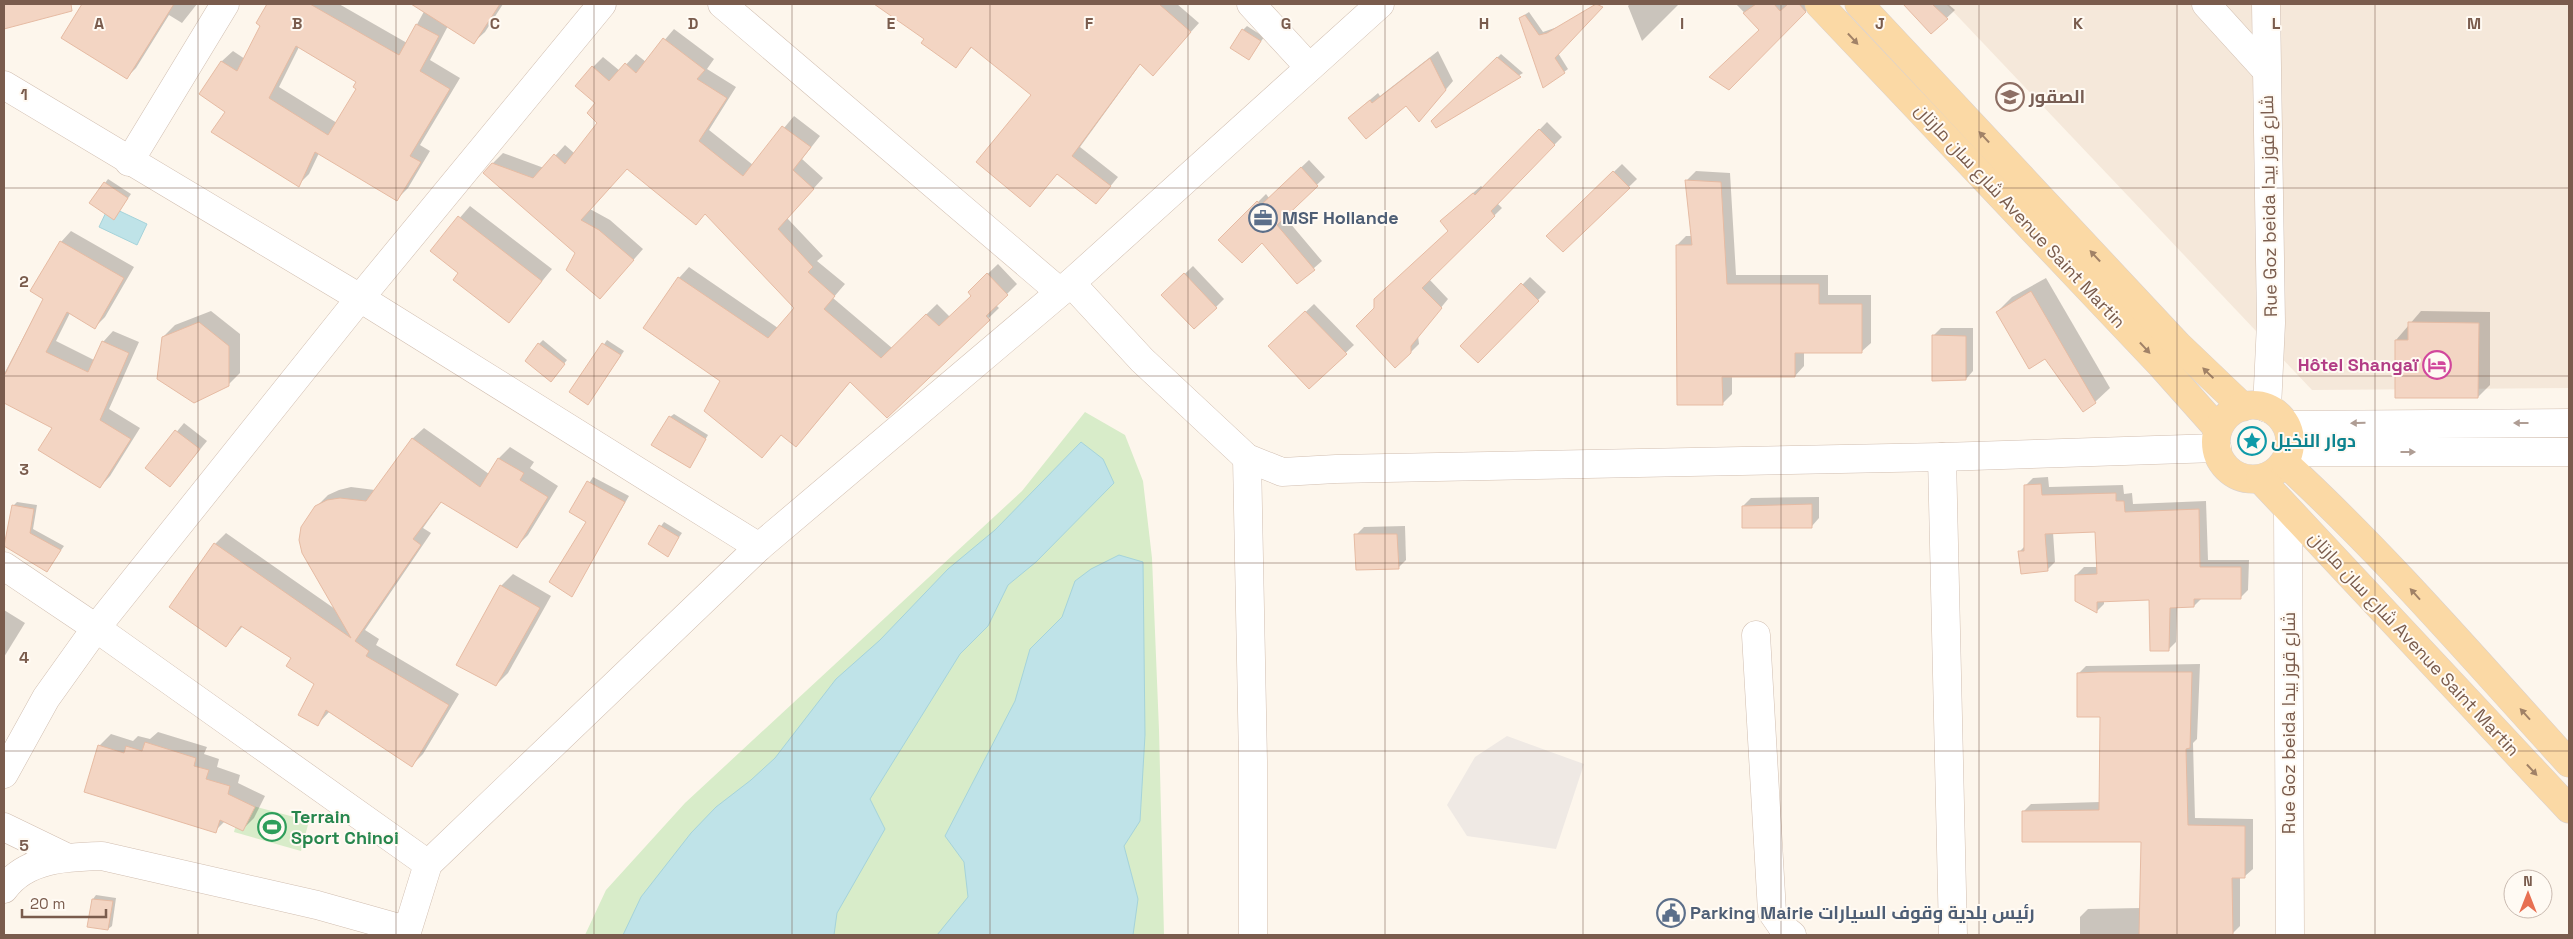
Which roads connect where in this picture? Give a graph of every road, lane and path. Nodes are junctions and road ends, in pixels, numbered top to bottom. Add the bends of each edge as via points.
1 (225, 4) edge
2 (602, 4) edge
3 (722, 4) edge
4 (1251, 4) edge
5 (1380, 4) edge
6 (1819, 4) edge
7 (1859, 4) edge
8 (2206, 4) edge
9 (2266, 4) edge
10 (1309, 67) junction
11 (2266, 70) junction
12 (4, 85) edge
13 (129, 162) junction
14 (1066, 287) junction
15 (360, 298) junction
16 (2266, 413) junction
17 (2569, 423) edge
18 (2217, 439) junction
19 (2569, 452) edge
20 (1942, 457) junction
21 (2287, 457) junction
22 (1247, 458) junction
23 (2260, 479) junction
24 (2288, 510) junction
25 (759, 548) junction
26 (4, 566) edge
27 (96, 628) junction
28 (1756, 634) dead end
29 (2569, 763) edge
30 (4, 774) edge
31 (2569, 809) edge
32 (4, 827) edge
33 (66, 857) junction
34 (428, 864) junction
35 (4, 889) edge
36 (406, 933) edge
37 (1253, 935) edge
38 (1792, 935) edge
39 (1953, 935) edge
40 (2290, 935) edge

1 - 13 street
2 - 15 street
3 - 14 street
4 - 10 street
5 - 10 street
6 -> 18 main road, شارع سان مارتان Avenue Saint Martin via 2161,364
16 -> 7 main road, شارع سان مارتان Avenue Saint Martin via 2178,345
8 - 11 street
9 - 11 street, Rue Goz beida شارع قوز بيدا
10 - 14 street
11 - 16 street, Rue Goz beida شارع قوز بيدا via 2272,323
12 - 13 street
13 - 15 street
14 - 22 street
14 - 25 street
15 - 25 street
15 - 27 street
17 -> 16 street
16 - 18 main road via 2224,419
16 - 21 main road via 2291,439
18 - 20 street
18 - 23 main road via 2220,459 2230,472 2244,478
21 -> 19 street
20 - 22 street via 1282,472
20 - 39 street
21 - 23 main road via 2271,475
29 -> 21 main road, شارع سان مارتان Avenue Saint Martin
22 - 37 street
23 - 24 main road, شارع سان مارتان Avenue Saint Martin
24 -> 31 main road, شارع سان مارتان Avenue Saint Martin
24 - 40 street, Rue Goz beida شارع قوز بيدا
25 - 34 street
26 - 27 street
27 - 30 street via 46,698
27 - 34 street
28 - 38 street via 1772,912
32 - 33 street
33 - 35 street via 33,865
33 - 36 street via 102,856 317,906
34 - 36 street

